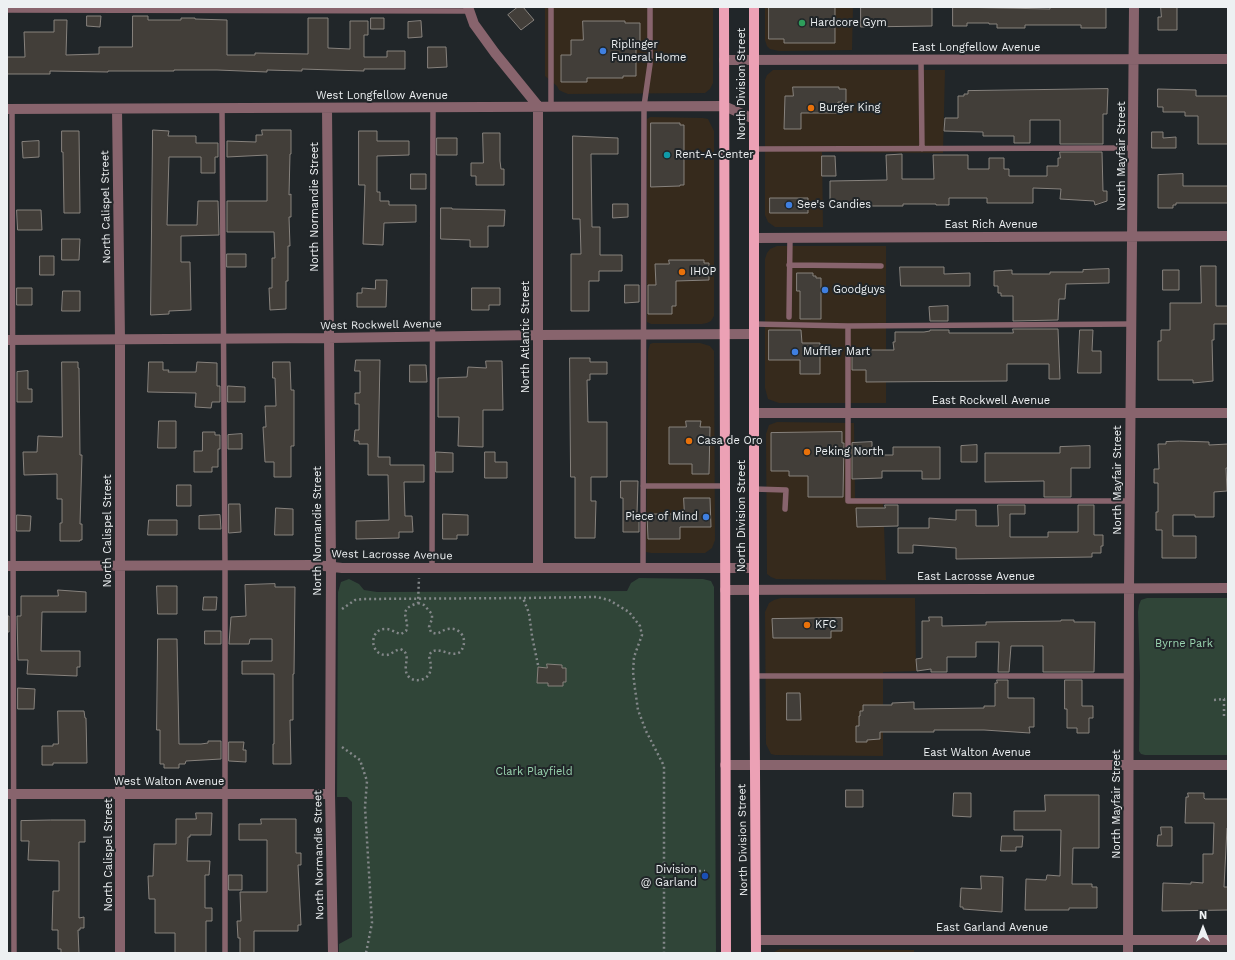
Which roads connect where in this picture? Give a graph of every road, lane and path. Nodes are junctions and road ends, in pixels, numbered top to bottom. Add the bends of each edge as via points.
1 (551, 7) edge
2 (650, 7) edge
3 (724, 7) edge
4 (754, 7) edge
5 (1134, 7) edge
6 (469, 9) edge
7 (7, 10) edge
8 (1134, 59) junction
9 (1228, 59) edge
10 (724, 60) junction
11 (921, 60) junction
12 (754, 61) junction
13 (538, 106) junction
14 (551, 106) junction
15 (644, 106) junction
16 (724, 106) junction
17 (327, 108) junction
18 (433, 108) junction
19 (10, 109) edge
20 (117, 109) junction
21 (222, 109) junction
22 (754, 119) junction
23 (1134, 148) junction
24 (754, 149) junction
25 (922, 149) junction
26 (1228, 236) edge
27 (1133, 237) junction
28 (754, 238) junction
29 (790, 238) junction
30 (790, 265) junction
31 (881, 266) dead end
32 (788, 317) dead end
33 (754, 324) junction
34 (1132, 324) junction
35 (848, 326) junction
36 (644, 334) junction
37 (724, 334) junction
38 (754, 334) junction
39 (538, 335) junction
40 (432, 337) junction
41 (328, 338) junction
42 (120, 339) junction
43 (224, 339) junction
44 (10, 340) edge
45 (755, 413) junction
46 (848, 413) junction
47 (1228, 413) edge
48 (1131, 414) junction
49 (644, 486) junction
50 (725, 486) junction
51 (754, 489) junction
52 (1130, 501) junction
53 (785, 509) dead end
54 (120, 565) junction
55 (225, 565) junction
56 (10, 566) edge
57 (330, 566) junction
58 (419, 568) junction
59 (432, 568) junction
60 (538, 568) junction
61 (643, 568) junction
62 (725, 568) junction
63 (754, 568) junction
64 (1129, 588) junction
65 (1228, 588) edge
66 (725, 590) junction
67 (754, 590) junction
68 (418, 598) junction
69 (523, 598) junction
70 (418, 603) junction
71 (340, 612) dead end
72 (538, 664) dead end
73 (754, 676) junction
74 (1129, 676) junction
75 (1214, 700) dead end
76 (1228, 716) edge
77 (339, 745) dead end
78 (1129, 764) junction
79 (1228, 764) edge
80 (725, 765) junction
81 (754, 765) junction
82 (10, 794) edge
83 (121, 794) junction
84 (225, 794) junction
85 (330, 794) junction
86 (664, 871) junction
87 (704, 871) dead end
88 (756, 940) junction
89 (1128, 940) junction
90 (1228, 940) edge
91 (14, 953) edge
92 (120, 953) edge
93 (225, 953) edge
94 (333, 953) edge
95 (366, 953) edge
96 (664, 953) edge
97 (726, 953) edge
98 (756, 953) edge
99 (1128, 953) edge

1 - 14 lane
2 - 15 lane via 650,64
3 - 10 main road, North Division Street
4 - 12 main road, North Division Street
5 - 8 street, North Mayfair Street
6 - 7 lane
6 - 13 street via 474,24
8 - 9 street, East Longfellow Avenue
8 - 11 street, East Longfellow Avenue
8 - 23 street, North Mayfair Street
10 - 12 street, East Longfellow Avenue
10 - 16 main road, North Division Street
11 - 12 street, East Longfellow Avenue
11 - 25 lane
12 - 22 main road, North Division Street
13 - 14 street, West Longfellow Avenue
13 - 18 street, West Longfellow Avenue
13 - 39 street, North Atlantic Street
14 - 15 street, West Longfellow Avenue
15 - 16 street, West Longfellow Avenue
15 - 36 lane
16 - 22 street, West Longfellow Avenue
16 - 37 main road, North Division Street
17 - 18 street, West Longfellow Avenue
17 - 21 street, West Longfellow Avenue
17 - 41 street, North Normandie Street
18 - 40 lane
19 - 20 street, West Longfellow Avenue
19 - 44 lane
20 - 21 street, West Longfellow Avenue
20 - 42 street, North Calispel Street
21 - 43 lane
22 - 24 main road, North Division Street
23 - 25 lane
23 - 27 street, North Mayfair Street
24 - 25 lane
24 - 28 main road, North Division Street
26 - 27 street, East Rich Avenue
27 - 29 street, East Rich Avenue
27 - 34 street, North Mayfair Street
28 - 29 street, East Rich Avenue
28 - 33 main road, North Division Street
29 - 30 lane
30 - 31 lane
30 - 32 lane
33 - 35 lane
33 - 38 main road, North Division Street
34 - 35 lane
34 - 48 street, North Mayfair Street
35 - 46 lane
36 - 37 street, West Rockwell Avenue
36 - 39 street, West Rockwell Avenue
36 - 49 lane
37 - 38 street, West Rockwell Avenue
37 - 50 main road, North Division Street
38 - 45 main road, North Division Street
39 - 40 street, West Rockwell Avenue
39 - 60 street, North Atlantic Street
40 - 41 street, West Rockwell Avenue
40 - 59 lane
41 - 43 street, West Rockwell Avenue
41 - 57 street, North Normandie Street
42 - 43 street, West Rockwell Avenue
42 - 44 street, West Rockwell Avenue
42 - 54 street, North Calispel Street
43 - 55 lane
44 - 56 lane
45 - 46 street, East Rockwell Avenue
45 - 51 main road, North Division Street
46 - 48 street, East Rockwell Avenue
46 - 52 lane via 848,501
47 - 48 street, East Rockwell Avenue
48 - 52 street, North Mayfair Street
49 - 50 lane
49 - 61 lane
50 - 62 main road, North Division Street
51 - 53 lane via 786,490
51 - 63 main road, North Division Street
52 - 64 street, North Mayfair Street
54 - 55 street, West Lacrosse Avenue
54 - 56 street, West Lacrosse Avenue
54 - 83 street, North Calispel Street
55 - 57 street, West Lacrosse Avenue
55 - 84 lane
56 - 82 lane
57 - 58 street, West Lacrosse Avenue
57 - 85 street, North Normandie Street
58 - 59 street, West Lacrosse Avenue
58 - 68 path
59 - 60 street, West Lacrosse Avenue
60 - 61 street, West Lacrosse Avenue
61 - 62 street, West Lacrosse Avenue
62 - 63 street, West Lacrosse Avenue
62 - 66 main road, North Division Street
63 - 67 main road, North Division Street
64 - 65 street, East Lacrosse Avenue
64 - 67 street, East Lacrosse Avenue
64 - 74 street, North Mayfair Street
66 - 67 street, East Lacrosse Avenue
66 - 80 main road, North Division Street
67 - 73 main road, North Division Street
68 - 69 path
68 - 70 path
68 - 71 path via 355,600
69 - 72 path via 529,613
69 - 86 path via 597,597 609,600 629,612 640,626 642,635 634,657 633,672 638,710 664,766
70 - 70 path via 407,609 407,629 404,633 381,629 372,641 376,651 381,654 405,651 408,658 406,672 411,679 417,680 427,677 430,673 429,656 432,651 458,653 464,644 464,638 456,629 449,628 439,634 431,632 429,627 432,614 424,605
73 - 74 lane
73 - 81 main road, North Division Street
74 - 78 street, North Mayfair Street
75 - 76 path via 1224,698 1224,716
77 - 95 path via 360,760 367,781 365,806 372,923
78 - 79 street, East Walton Avenue
78 - 81 street, East Walton Avenue
78 - 89 street, North Mayfair Street
80 - 81 street, East Walton Avenue
80 - 97 main road, North Division Street
81 - 88 main road, North Division Street
82 - 83 street, West Walton Avenue
82 - 91 lane
83 - 84 street, West Walton Avenue
83 - 92 street, North Calispel Street
84 - 85 street, West Walton Avenue
84 - 93 lane
85 - 94 street, North Normandie Street
86 - 87 path
86 - 96 path
88 - 89 street, East Garland Avenue
88 - 98 main road, North Division Street
89 - 90 street, East Garland Avenue
89 - 99 street, North Mayfair Street

